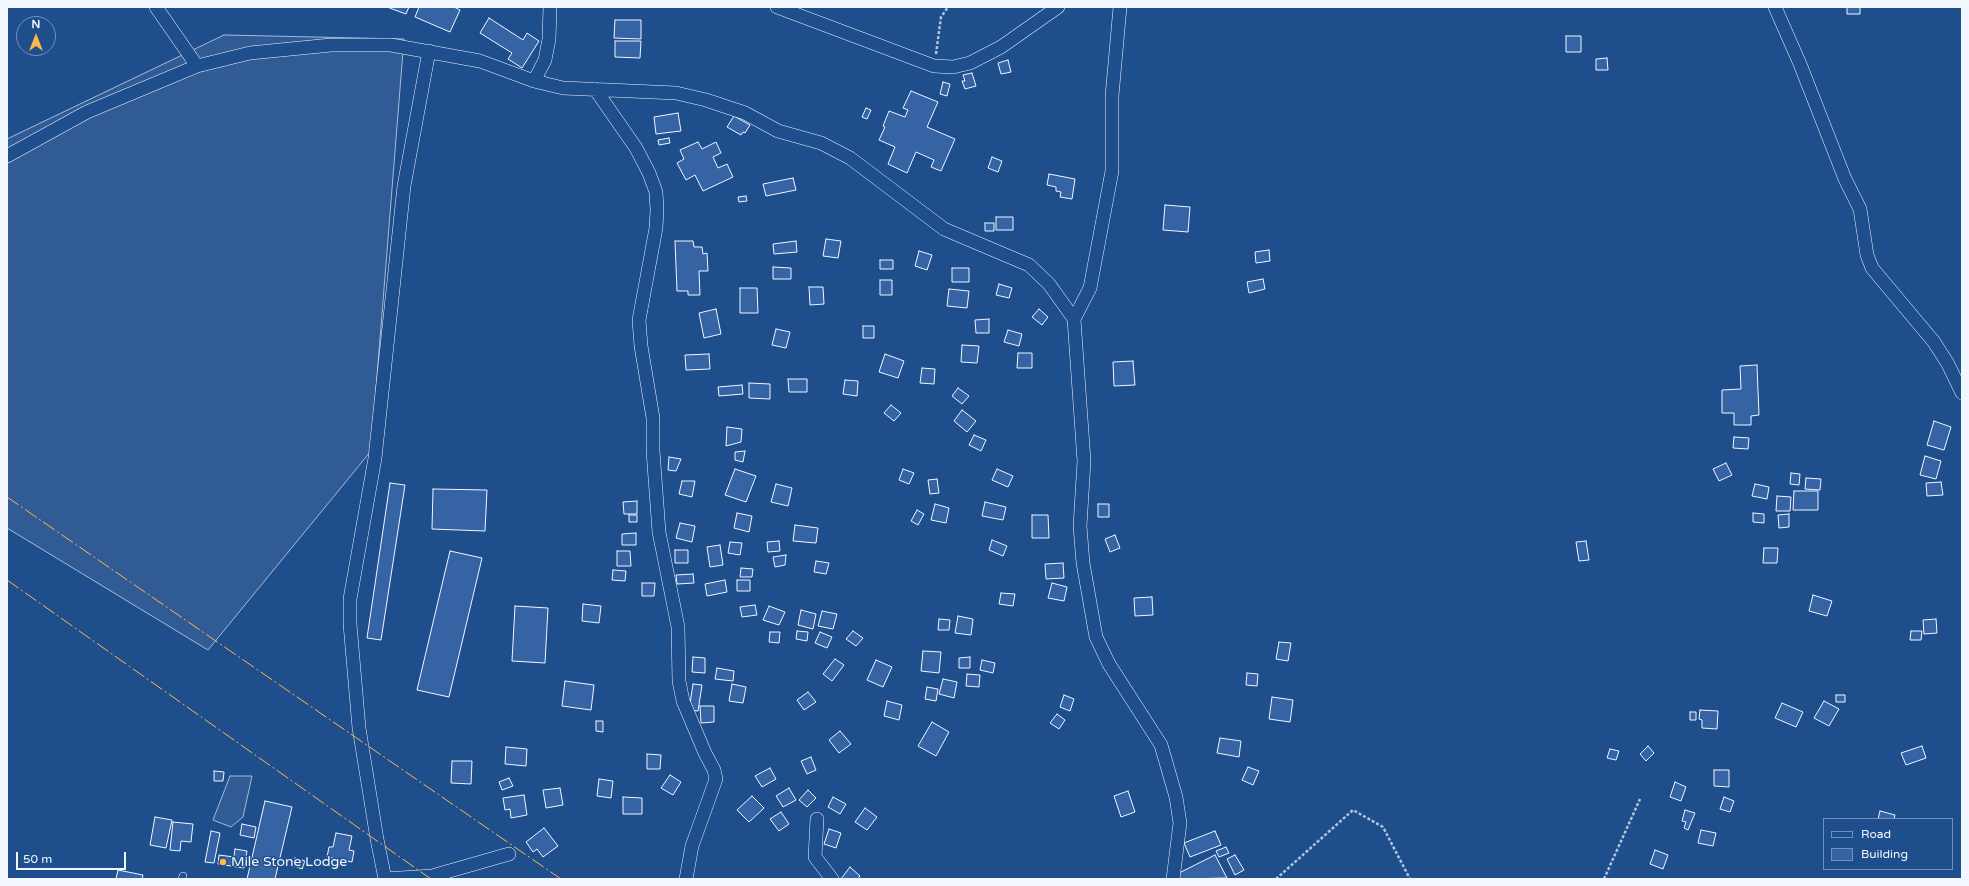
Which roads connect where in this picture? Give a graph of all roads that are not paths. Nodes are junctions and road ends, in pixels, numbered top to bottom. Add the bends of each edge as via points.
1 (156, 7) edge
2 (550, 7) edge
3 (777, 7) edge
4 (1058, 7) edge
5 (1120, 7) edge
6 (1775, 7) edge
7 (429, 51) junction
8 (197, 66) junction
9 (534, 81) junction
10 (595, 89) junction
11 (7, 156) edge
12 (1074, 319) junction
13 (1962, 393) edge
14 (817, 819) dead end
15 (509, 854) dead end
16 (686, 879) edge
17 (832, 879) edge
18 (1173, 879) edge

1 - 8 street
2 - 9 street via 549,39 545,60
3 - 4 street via 934,66 953,67 976,60 1001,47
5 - 12 street via 1112,96 1112,171 1090,288
6 - 13 street via 1860,209 1872,268 1934,342
7 - 8 street via 391,45 331,45 250,53
7 - 9 street via 480,60
7 - 15 street via 404,186 375,458 350,599 359,728 386,879 432,876
8 - 11 street via 87,112
9 - 10 street via 563,88
10 - 12 street via 676,93 706,100 745,113 778,130 821,143 850,158 944,229 1029,265 1049,284
10 - 16 street via 636,148 656,192 656,228 639,320 653,418 659,532 678,627 679,682 683,701 716,779 692,846
12 - 18 street via 1084,461 1080,526 1083,564 1096,637 1109,664 1161,745 1176,797 1180,823
14 - 17 street via 815,857

